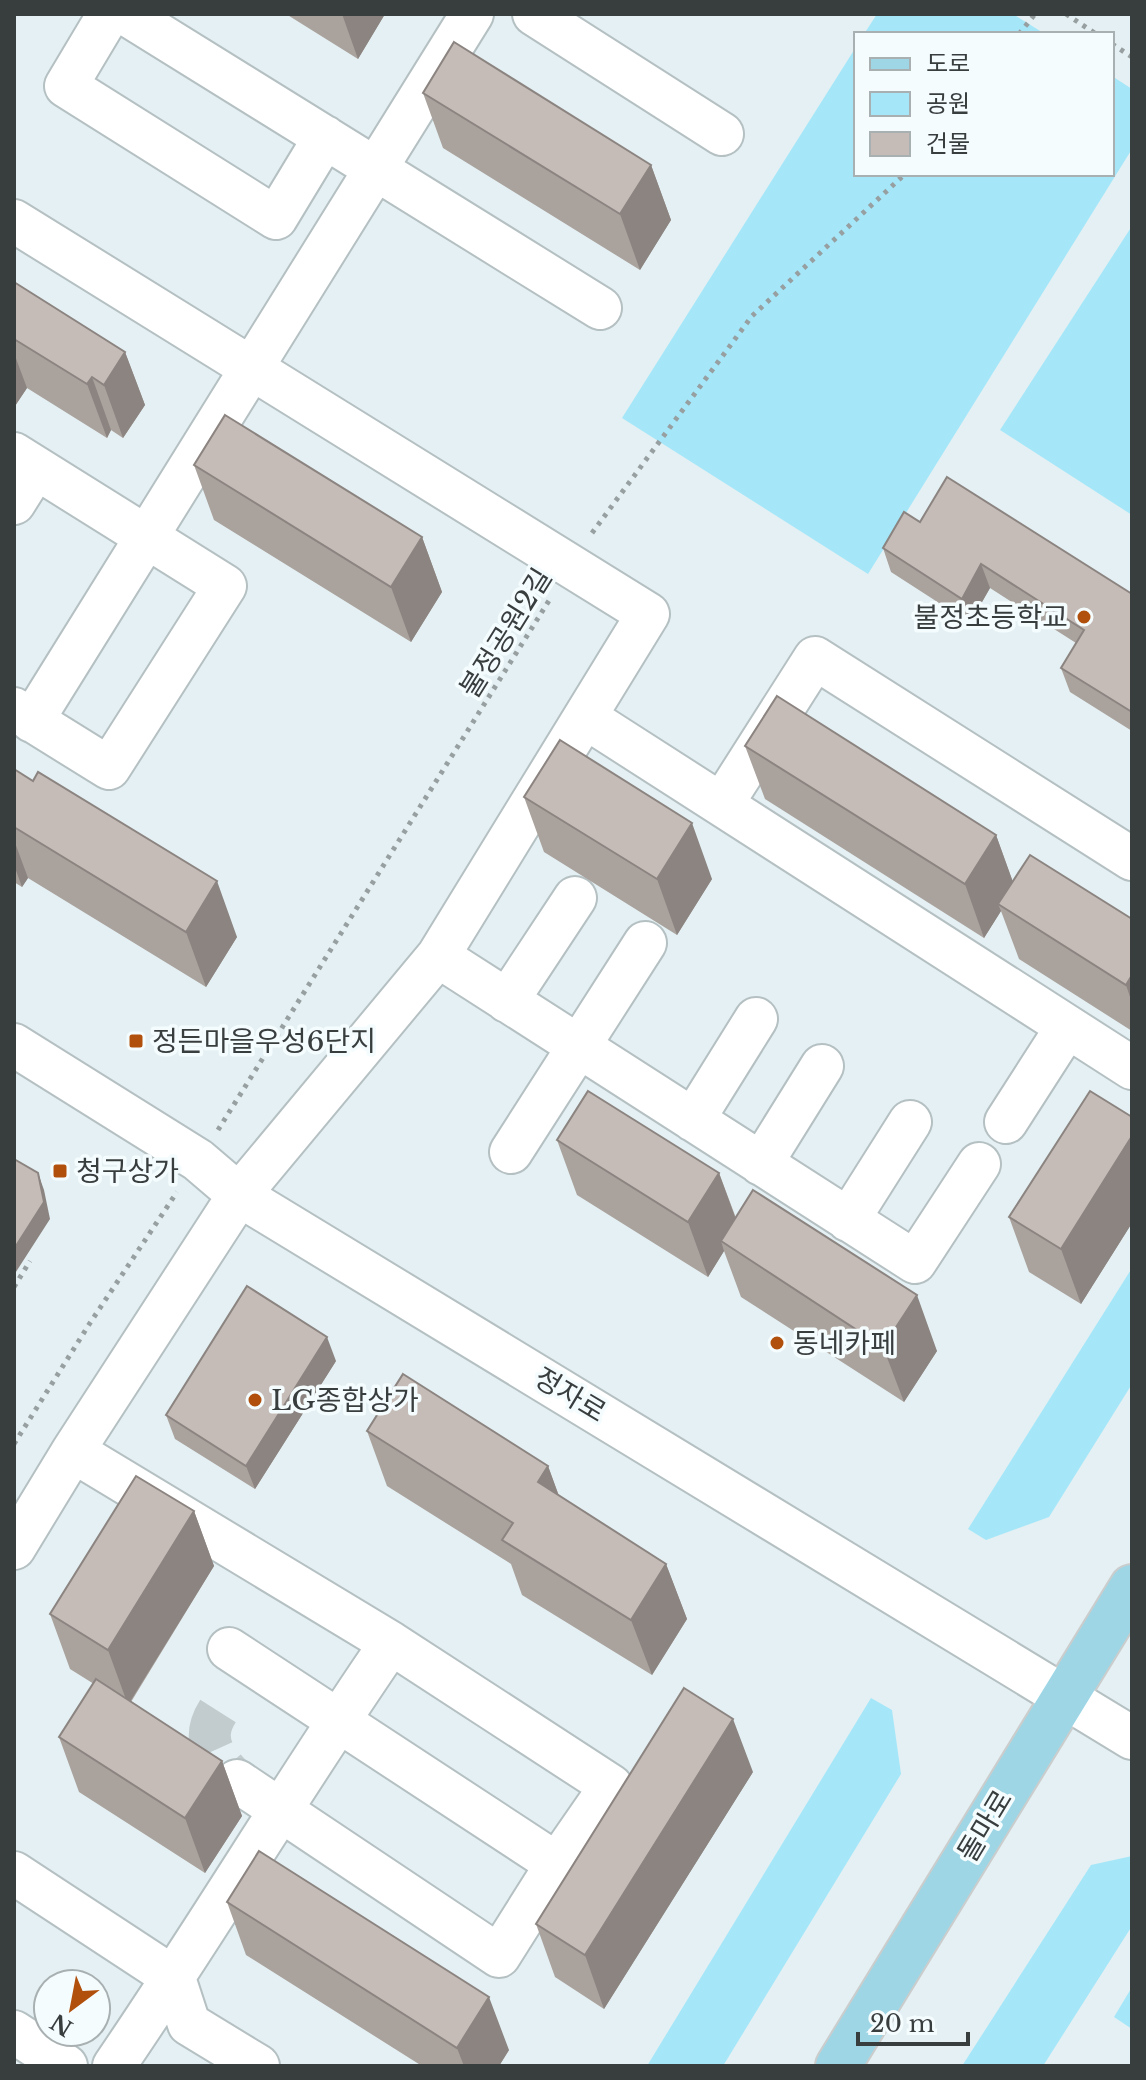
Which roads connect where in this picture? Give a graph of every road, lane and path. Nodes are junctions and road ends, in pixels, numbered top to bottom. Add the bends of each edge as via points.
1 (109, 14) edge
2 (126, 14) edge
3 (472, 14) edge
4 (534, 14) edge
5 (1035, 14) edge
6 (1066, 14) edge
7 (1021, 32) edge
8 (1093, 32) edge
9 (1114, 45) edge
10 (1132, 57) edge
11 (722, 134) dead end
12 (325, 137) junction
13 (375, 168) junction
14 (903, 176) edge
15 (14, 221) edge
16 (600, 308) dead end
17 (250, 367) junction
18 (25, 461) edge
19 (14, 503) edge
20 (591, 535) dead end
21 (146, 537) junction
22 (557, 589) dead end
23 (23, 715) edge
24 (585, 717) junction
25 (722, 804) junction
26 (1132, 859) edge
27 (575, 898) dead end
28 (645, 943) dead end
29 (438, 956) junction
30 (507, 1001) junction
31 (756, 1019) dead end
32 (1067, 1027) junction
33 (14, 1045) edge
34 (578, 1047) junction
35 (822, 1066) dead end
36 (1132, 1068) edge
37 (693, 1120) junction
38 (910, 1122) dead end
39 (1006, 1122) dead end
40 (511, 1152) dead end
41 (198, 1160) junction
42 (761, 1164) junction
43 (979, 1164) dead end
44 (239, 1195) junction
45 (848, 1220) junction
46 (30, 1261) dead end
47 (14, 1287) edge
48 (14, 1444) edge
49 (73, 1451) junction
50 (14, 1548) edge
51 (1132, 1587) edge
52 (391, 1643) junction
53 (229, 1649) dead end
54 (1064, 1697) junction
55 (337, 1721) junction
56 (1132, 1738) edge
57 (237, 1781) tunnel mouth
58 (281, 1810) junction
59 (557, 1864) junction
60 (14, 1873) edge
61 (174, 1978) junction
62 (14, 2032) edge
63 (66, 2066) edge
64 (114, 2066) edge
65 (258, 2066) edge
66 (838, 2066) edge

1 - 12 street via 66,86 276,218
2 - 12 street
3 - 13 street
4 - 11 street
5 - 7 path
6 - 8 path
9 - 10 path
12 - 13 street
13 - 16 street
13 - 17 street
14 - 20 path via 752,316
15 - 17 street
17 - 21 street
17 - 24 street via 648,614
18 - 19 street
18 - 21 street
21 - 23 street
21 - 23 street via 225,586 109,768
22 - 41 path, 불정공원2길
24 - 25 street
24 - 29 street
25 - 26 street via 815,658
25 - 32 street
27 - 30 street
28 - 34 street
29 - 30 street
29 - 44 street
30 - 34 street
31 - 37 street
32 - 36 street
32 - 39 street
33 - 41 street, 정자로
34 - 37 street
34 - 40 street
35 - 42 street
37 - 42 street
38 - 45 street
41 - 44 street, 정자로
41 - 48 path, 불정공원2길
42 - 45 street
43 - 45 street via 915,1262
44 - 49 street
44 - 54 street, 정자로
46 - 47 path
49 - 50 street
49 - 52 street
51 - 54 main road, 돌마로
52 - 55 street
52 - 59 street via 611,1786
53 - 55 street
54 - 56 street, 정자로
54 - 66 main road, 돌마로
55 - 58 street
55 - 59 street
57 - 58 street
58 - 59 street via 499,1956
58 - 61 street
60 - 61 street
61 - 64 street
61 - 65 street via 189,2024
62 - 63 street

